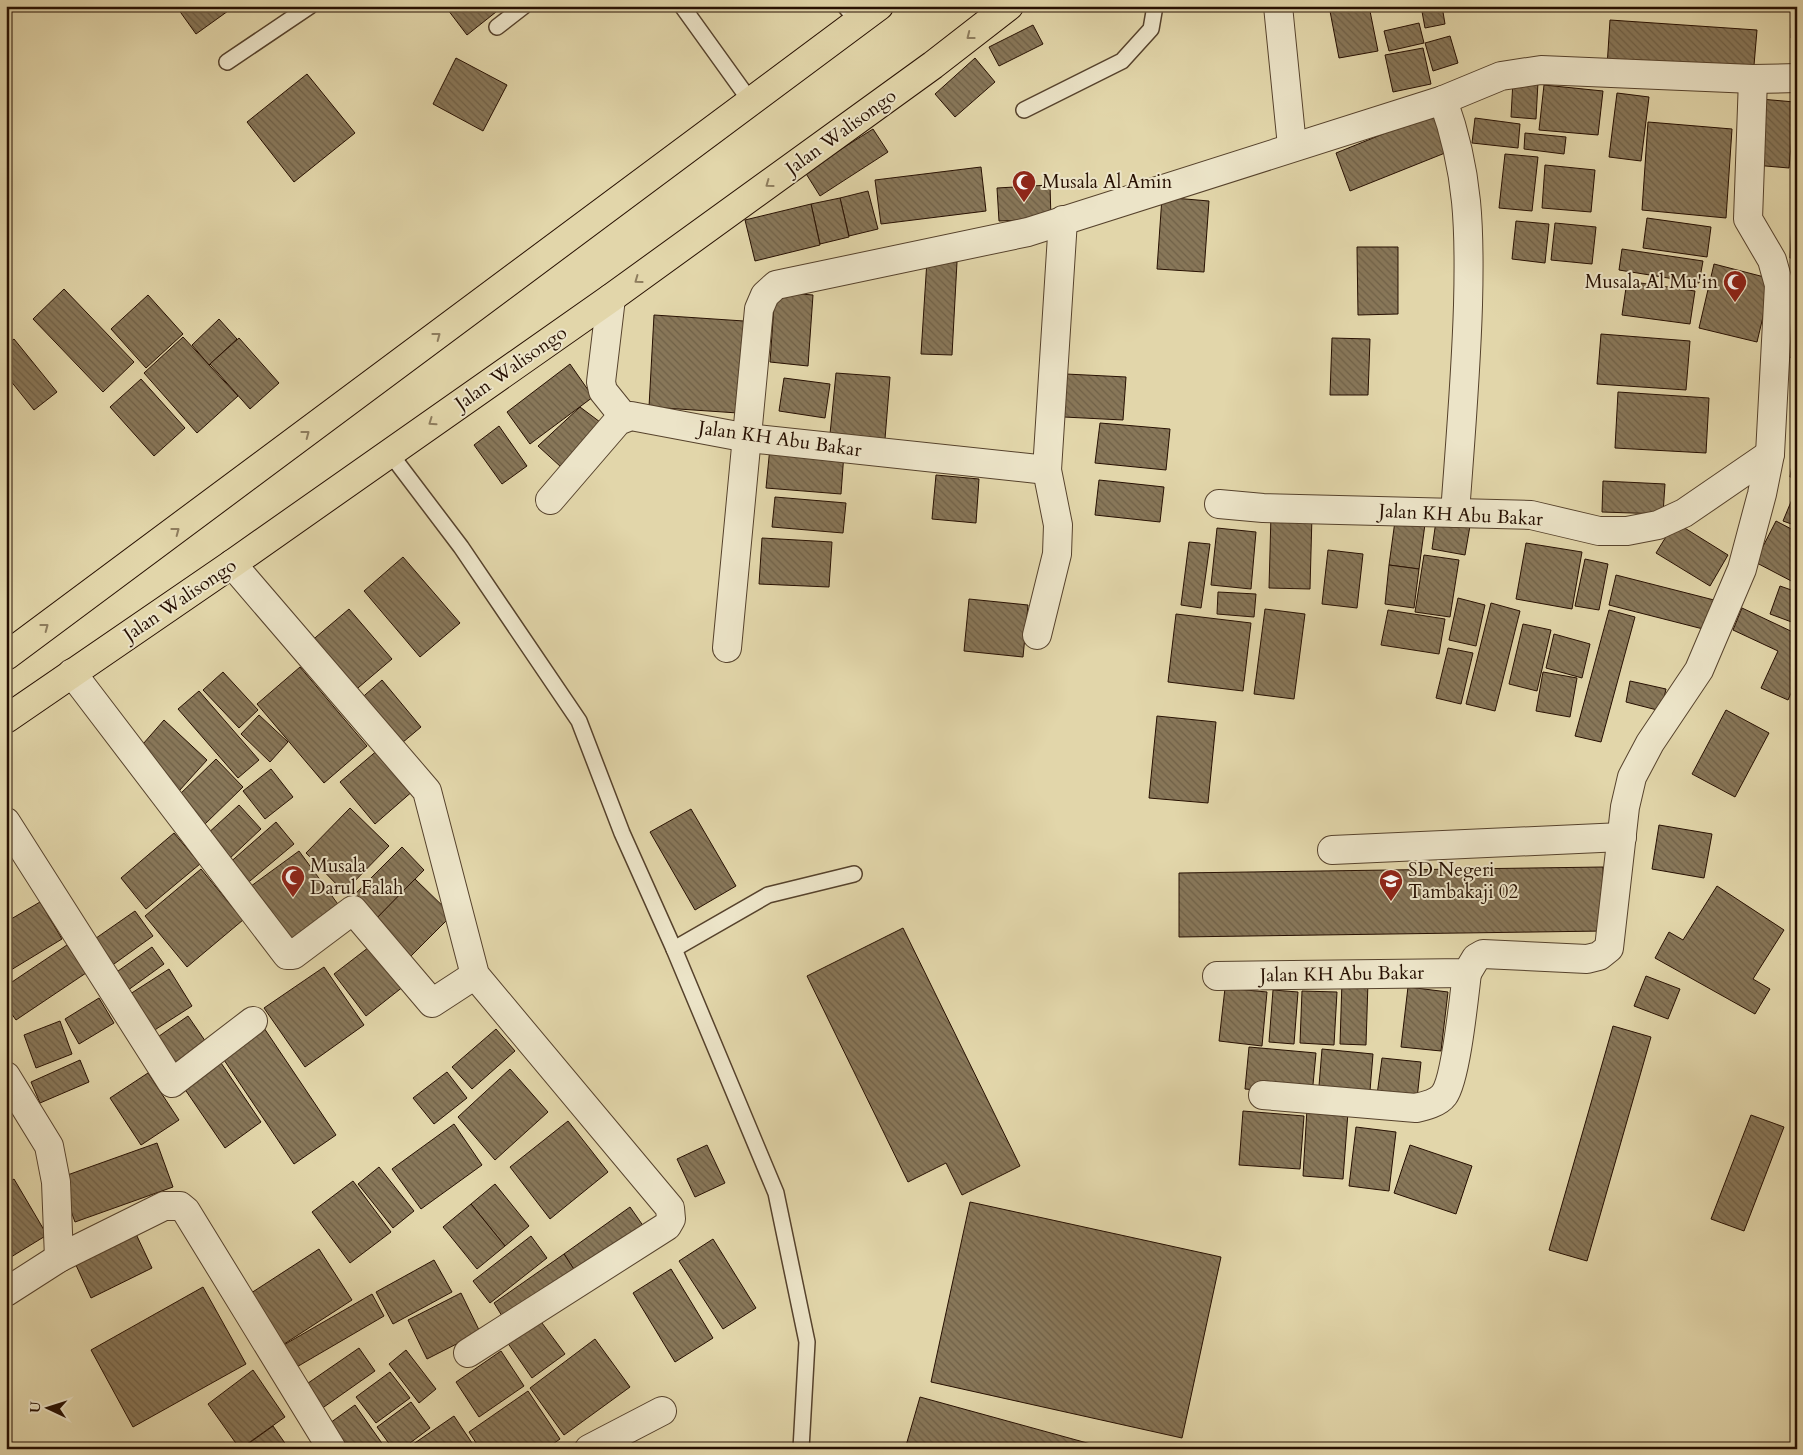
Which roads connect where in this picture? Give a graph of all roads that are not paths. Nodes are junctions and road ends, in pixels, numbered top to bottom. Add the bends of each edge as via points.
1 (310, 6) edge
2 (524, 6) edge
3 (682, 6) edge
4 (880, 6) edge
5 (1009, 6) edge
6 (1155, 6) edge
7 (1278, 6) edge
8 (851, 14) edge
9 (497, 27) dead end
10 (228, 62) dead end
11 (1797, 78) edge
12 (1753, 79) junction
13 (1443, 100) junction
14 (751, 102) junction
15 (1024, 110) dead end
16 (1292, 146) junction
17 (1063, 220) junction
18 (611, 298) junction
19 (624, 417) junction
20 (748, 438) junction
21 (389, 452) junction
22 (1770, 454) junction
23 (1047, 470) junction
24 (550, 500) dead end
25 (1219, 504) dead end
26 (1455, 513) junction
27 (232, 564) junction
28 (1038, 635) dead end
29 (727, 648) dead end
30 (6, 656) edge
31 (72, 673) junction
32 (6, 719) edge
33 (6, 822) edge
34 (1622, 837) junction
35 (1332, 850) dead end
36 (854, 874) dead end
37 (674, 949) junction
38 (1467, 973) junction
39 (475, 975) junction
40 (1217, 976) dead end
41 (253, 1021) dead end
42 (6, 1076) edge
43 (1263, 1095) dead end
44 (59, 1258) junction
45 (6, 1292) edge
46 (468, 1353) dead end
47 (662, 1411) dead end
48 (332, 1449) edge
49 (589, 1449) edge
50 (801, 1449) edge

1 - 10 lane
2 - 9 lane
3 - 14 lane
4 - 8 highway
5 -> 18 highway, Jalan Walisongo via 933,65
6 - 15 lane via 1151,29 1122,61
7 - 16 street
8 - 14 highway
11 - 12 street
12 - 13 street via 1541,70 1501,76
12 - 22 street via 1748,219 1772,260 1779,285
13 - 16 street
13 - 26 street via 1454,128 1466,184 1469,241 1466,370
30 -> 14 highway
16 - 17 street
17 - 20 street via 1028,232 776,285 765,295 759,310
17 - 23 street
18 - 19 street via 601,382 603,391
18 -> 21 highway, Jalan Walisongo
19 - 20 street, Jalan KH Abu Bakar via 637,416
19 - 24 street
20 - 23 street, Jalan KH Abu Bakar
20 - 29 street
21 - 27 highway, Jalan Walisongo
21 - 37 lane via 461,547 579,721 622,833
22 - 26 street, Jalan KH Abu Bakar via 1684,513 1658,525 1627,531 1599,531 1532,515
22 - 34 street via 1742,569 1699,670 1650,743 1632,777
23 - 28 street via 1058,524 1057,554
25 - 26 street, Jalan KH Abu Bakar
27 - 31 highway, Jalan Walisongo
27 - 39 street via 427,791
31 - 32 highway, Jalan Walisongo
31 - 39 street via 287,955 293,955 353,910 432,1003
33 - 41 street via 172,1083
34 - 35 street
34 - 38 street via 1609,948 1599,956 1587,959 1483,954 1476,958
36 - 37 lane via 768,895
37 - 50 lane via 776,1193 807,1342
38 - 40 street, Jalan KH Abu Bakar
38 - 43 street via 1451,1078 1444,1096 1430,1105 1416,1108
39 - 46 street via 672,1213 667,1226
42 - 44 street via 49,1146 56,1182
44 - 45 street
44 - 48 street via 164,1206 180,1206
47 - 49 street

